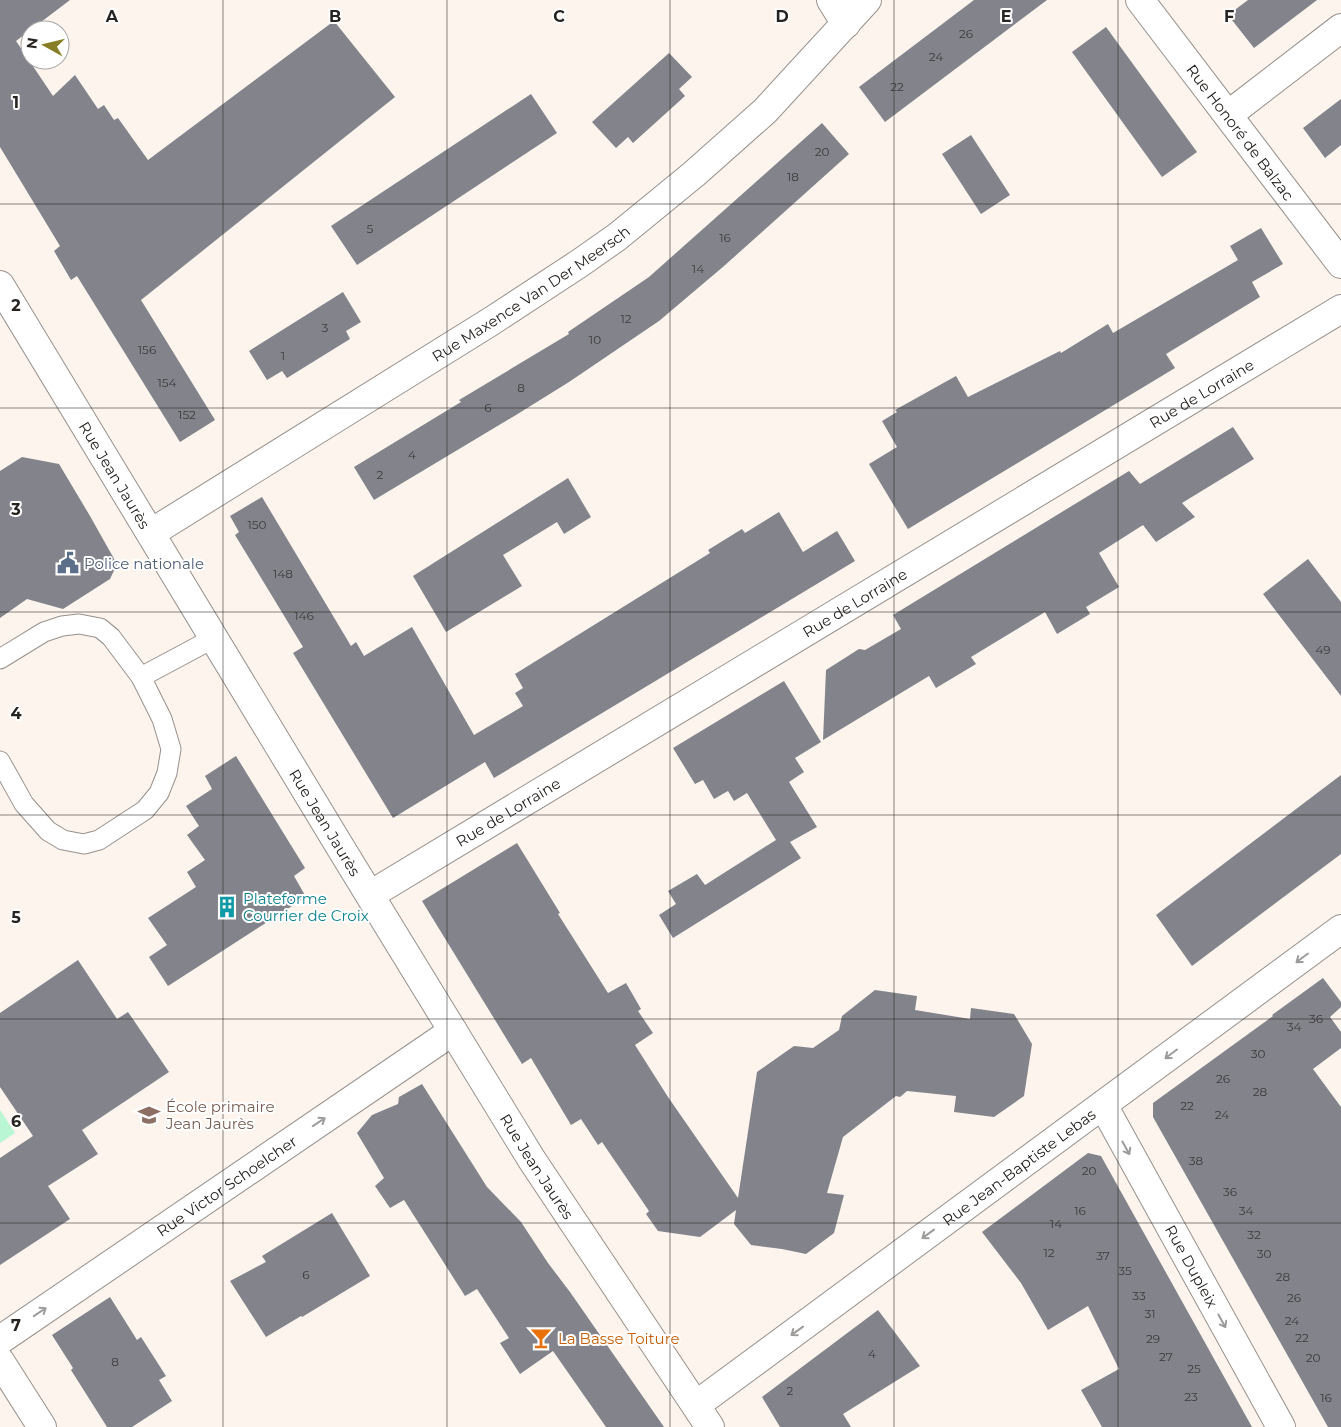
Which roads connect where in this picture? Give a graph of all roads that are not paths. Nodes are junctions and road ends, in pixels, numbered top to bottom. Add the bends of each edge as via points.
1 (832, 0) edge
2 (867, 0) edge
3 (1140, 0) edge
4 (846, 24) junction
5 (1341, 28) edge
6 (1228, 115) junction
7 (1341, 264) edge
8 (0, 285) edge
9 (1341, 309) edge
10 (151, 533) junction
11 (214, 638) junction
12 (0, 659) edge
13 (141, 677) junction
14 (0, 761) edge
15 (370, 895) junction
16 (1341, 928) edge
17 (453, 1031) junction
18 (1103, 1105) junction
19 (0, 1340) edge
20 (0, 1361) edge
21 (703, 1416) edge
22 (42, 1427) edge
23 (1281, 1427) edge

1 - 4 street
2 - 4 street, Rue Maxence Van Der Meersch
3 - 6 street, Rue Honoré de Balzac
4 - 10 street, Rue Maxence Van Der Meersch via 765,111 726,147 588,258
5 - 6 street
6 - 7 street, Rue Honoré de Balzac
8 - 10 street, Rue Jean Jaurès
9 - 15 street, Rue de Lorraine
10 - 11 street, Rue Jean Jaurès
11 - 13 lane
11 - 15 street, Rue Jean Jaurès
12 - 13 lane via 44,632 79,624 100,628 111,637
13 - 14 lane via 162,720 171,749 167,773 159,793 145,810 99,840 84,844 64,840 48,831 24,804
15 - 17 street, Rue Jean Jaurès
16 -> 18 street, Rue Jean-Baptiste Lebas
19 -> 17 street, Rue Victor Schoelcher
17 - 21 street, Rue Jean Jaurès via 532,1160
18 -> 21 street, Rue Jean-Baptiste Lebas
18 -> 23 street, Rue Dupleix
20 - 22 street

